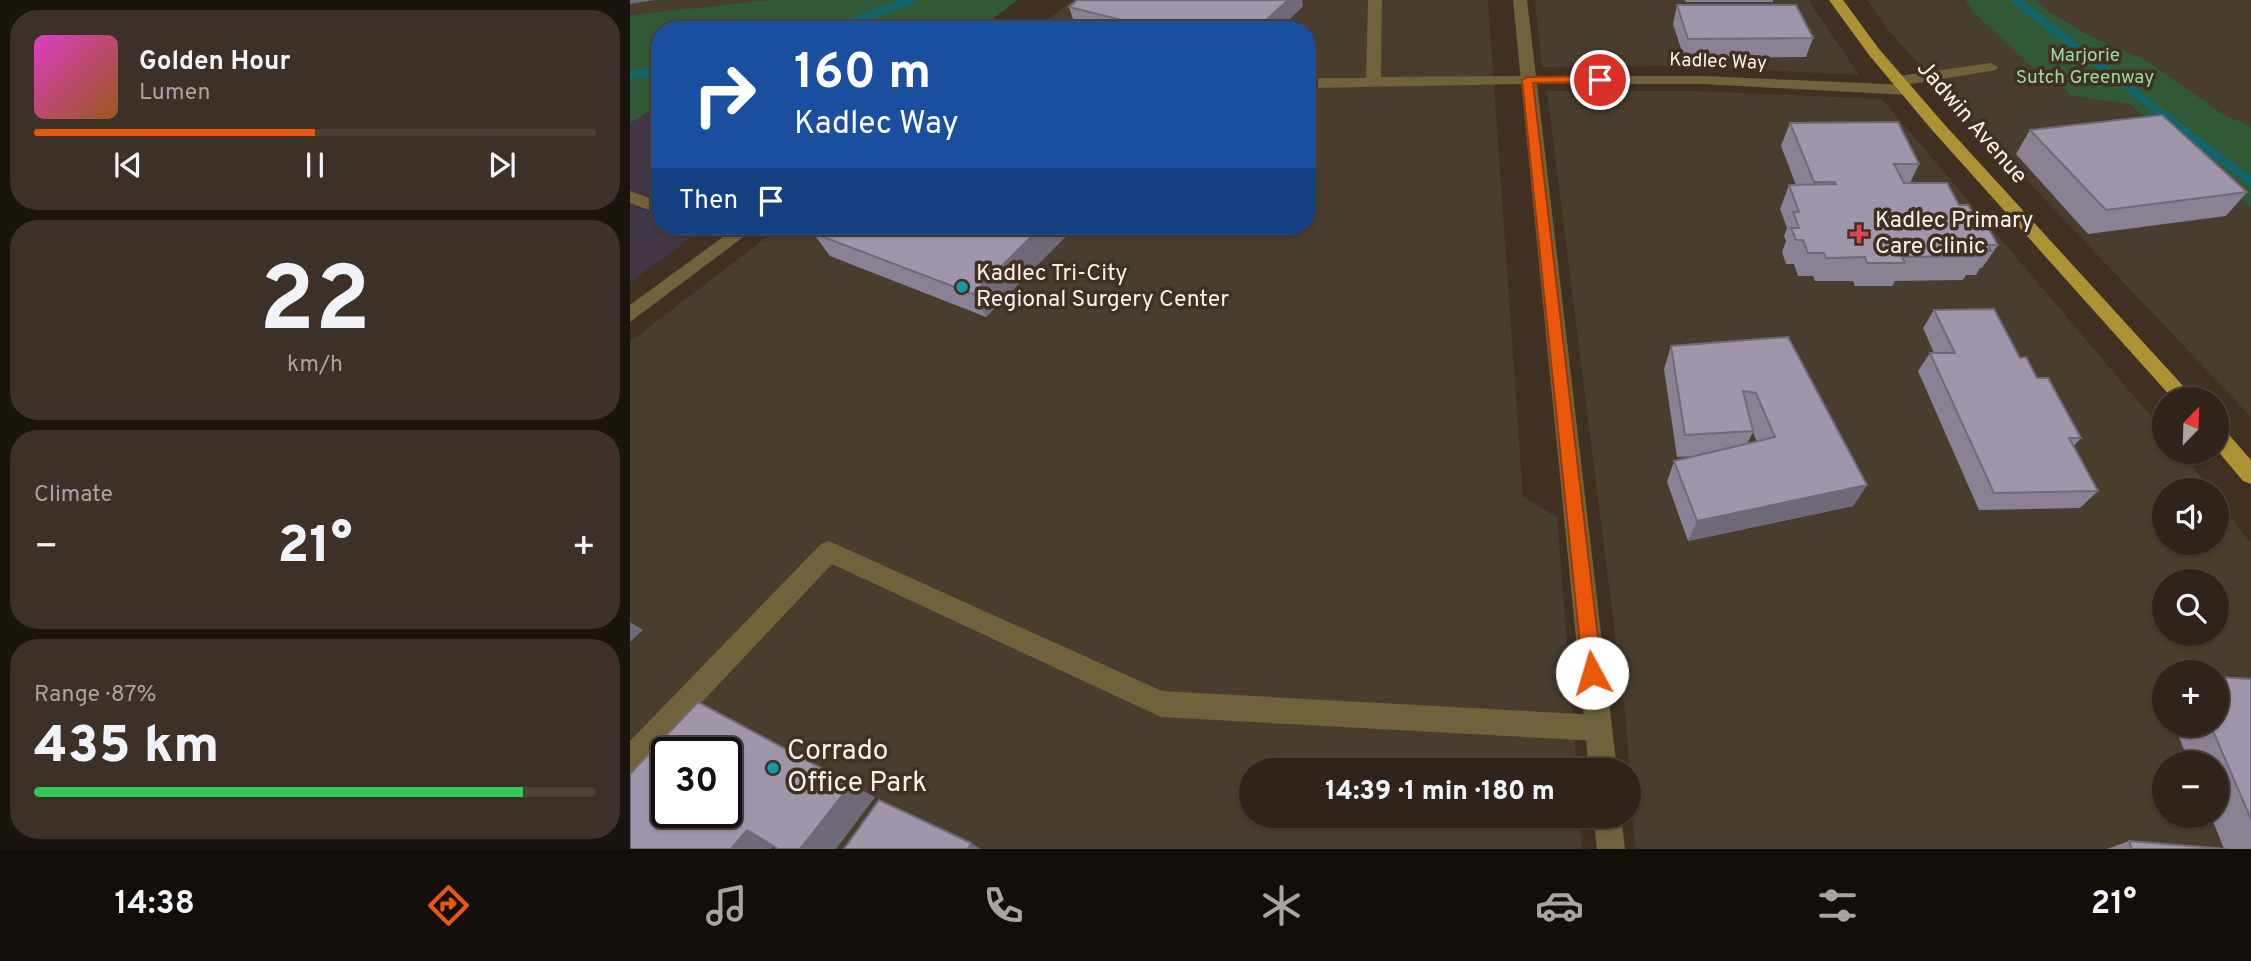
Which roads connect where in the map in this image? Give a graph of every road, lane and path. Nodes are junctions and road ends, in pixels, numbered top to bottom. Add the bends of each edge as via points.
1 (1376, 0) edge
2 (1520, 0) edge
3 (1836, 0) edge
4 (1991, 67) dead end
5 (1527, 80) junction
6 (1373, 81) junction
7 (1316, 83) edge
8 (1903, 85) junction
9 (630, 197) edge
10 (651, 205) edge
11 (737, 235) edge
12 (630, 315) edge
13 (2174, 387) edge
14 (2230, 450) edge
15 (2251, 475) edge
16 (1598, 728) junction
17 (1602, 758) edge
18 (630, 760) edge
19 (1609, 828) edge
20 (1611, 849) edge

1 - 6 street
2 - 5 street
3 - 8 main road, Jadwin Avenue
4 - 8 street, Kadlec Way
5 - 6 street, Kadlec Way
5 - 8 street, Kadlec Way
5 - 16 street
6 - 7 street, Kadlec Way
8 - 13 main road, Jadwin Avenue
9 - 10 street
11 - 12 street
14 - 15 main road
16 - 17 street
16 - 18 street via 1161,704 829,551
19 - 20 street

